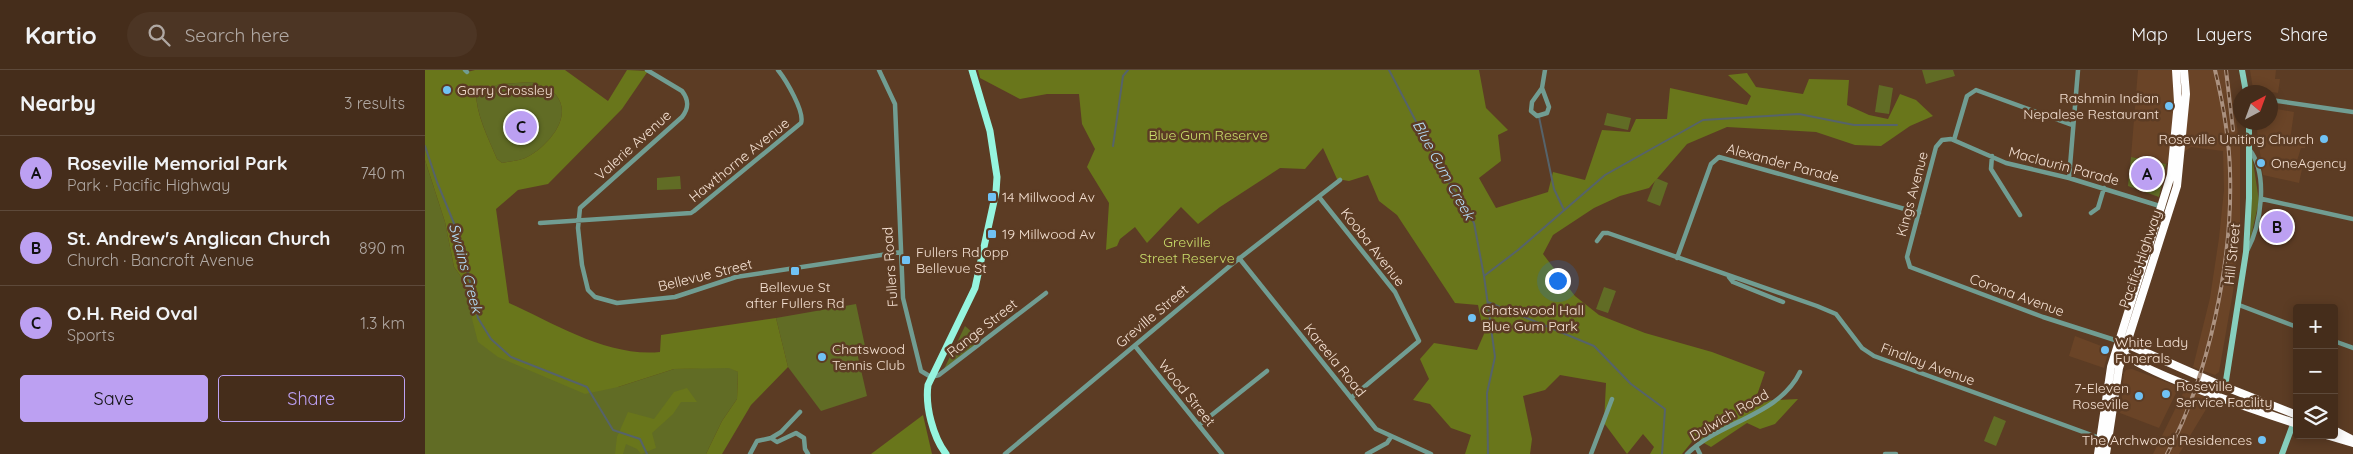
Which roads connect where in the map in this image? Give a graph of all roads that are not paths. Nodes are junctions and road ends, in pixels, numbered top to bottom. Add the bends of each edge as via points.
1 (647, 70) edge
2 (778, 70) edge
3 (879, 70) edge
4 (972, 70) edge
5 (1545, 70) edge
6 (2078, 70) edge
7 (2176, 70) edge
8 (2184, 70) edge
9 (2242, 70) edge
10 (2245, 85) edge
11 (1542, 88) junction
12 (2278, 101) edge
13 (2353, 112) edge
14 (2072, 125) junction
15 (2249, 130) edge
16 (1954, 140) junction
17 (2249, 149) junction
18 (1993, 156) junction
19 (2069, 178) junction
20 (1340, 180) dead end
21 (2105, 188) junction
22 (1319, 197) junction
23 (2262, 199) junction
24 (2167, 208) junction
25 (1919, 213) junction
26 (2091, 213) dead end
27 (2020, 215) dead end
28 (2353, 219) edge
29 (578, 220) junction
30 (540, 223) dead end
31 (1597, 241) dead end
32 (901, 252) junction
33 (2246, 252) junction
34 (1239, 258) junction
35 (1677, 258) junction
36 (1910, 267) joint
37 (1729, 277) junction
38 (1046, 293) dead end
39 (1783, 302) dead end
40 (2239, 305) junction
41 (2293, 325) edge
42 (2122, 342) junction
43 (2338, 342) edge
44 (1135, 346) junction
45 (2353, 348) edge
46 (2123, 353) junction
47 (1267, 370) dead end
48 (1800, 372) dead end
49 (931, 377) junction
50 (2225, 387) junction
51 (1351, 398) junction
52 (1612, 399) dead end
53 (801, 412) dead end
54 (2293, 419) edge
55 (2293, 419) edge
56 (1199, 425) junction
57 (2293, 427) edge
58 (2338, 433) edge
59 (1391, 437) junction
60 (771, 438) junction
61 (2338, 438) edge
62 (2104, 440) junction
63 (2353, 442) edge
64 (1695, 446) junction
65 (750, 454) edge
66 (808, 454) edge
67 (946, 454) edge
68 (1005, 454) edge
69 (1222, 454) edge
70 (1367, 454) edge
71 (1431, 454) edge
72 (1591, 454) edge
73 (1687, 454) edge
74 (1700, 454) edge
75 (1885, 454) edge
76 (1896, 454) edge
77 (2098, 454) edge
78 (2106, 454) edge
79 (2282, 454) edge

1 - 29 street, Valerie Avenue via 682,92 687,100 687,110 619,176 584,203
2 - 29 street, Hawthorne Avenue via 799,107 803,118 801,123 694,211
3 - 32 street, Fullers Road via 895,104
4 - 49 main road via 990,131 997,187 975,288
5 - 11 street
6 - 14 street
7 - 24 highway, Pacific Highway via 2178,102
8 - 24 highway, Pacific Highway via 2186,94 2181,163
9 - 10 street
11 - 11 street via 1549,107 1547,113 1537,116 1531,110 1532,102
12 - 13 street
14 - 16 street via 1976,90 1967,96
14 - 19 street
15 - 17 street, Hill Street
16 - 18 street, Maclaurin Parade
16 - 25 street, Kings Avenue via 1945,138 1938,144
17 - 23 street via 2254,155
17 - 33 street, Hill Street
18 - 19 street, Maclaurin Parade via 2006,163
18 - 27 street via 1991,169
19 - 21 street, Maclaurin Parade
20 - 22 street, Greville Street
21 - 24 street, Maclaurin Parade
21 - 26 street via 2099,208
22 - 34 street, Greville Street
22 - 51 street, Kooba Avenue via 1395,292 1419,342
23 - 28 street
23 - 33 street via 2252,242
24 - 42 highway, Pacific Highway
25 - 35 street, Alexander Parade via 1719,157 1711,164
25 - 36 street, Kings Avenue via 1907,257
29 - 30 street, Hawthorne Avenue
29 - 32 street, Bellevue Street via 588,290 595,297 617,303 675,297 736,277
31 - 35 street, Findlay Avenue via 1603,233 1608,233
32 - 49 street, Fullers Road via 903,298 908,322 921,371
33 - 40 street, Hill Street
34 - 44 street, Greville Street
34 - 51 street, Kareela Road
35 - 37 street, Findlay Avenue
36 - 42 street, Corona Avenue via 2043,317
37 - 39 street, Findlay Avenue via 1733,282
37 - 62 street, Findlay Avenue via 1736,276 1836,314 1862,348 1874,356
38 - 49 street, Range Street via 939,375
40 - 41 street
40 - 50 street, Hill Street
42 - 46 highway
42 - 50 highway
42 - 62 highway, Pacific Highway via 2110,371
43 - 45 street
44 - 56 street, Wood Street
44 - 68 street, Greville Street
46 - 55 highway via 2184,383
46 - 62 highway, Pacific Highway
47 - 56 street
48 - 64 street, Dulwich Road via 1794,384 1776,401
49 - 67 main road via 927,392 929,404 936,435
50 - 54 highway
51 - 59 street, Kareela Road via 1376,429
52 - 72 street
53 - 60 street
56 - 69 street, Wood Street
57 - 79 street
58 - 63 highway
59 - 70 street via 1387,443
59 - 71 street, Kareela Road
60 - 65 street via 757,441
60 - 66 street via 777,442 790,434 800,434
61 - 63 highway
62 - 77 highway, Pacific Highway
62 - 78 highway, Pacific Highway
64 - 73 street, Dulwich Road
64 - 74 street
75 - 76 street

